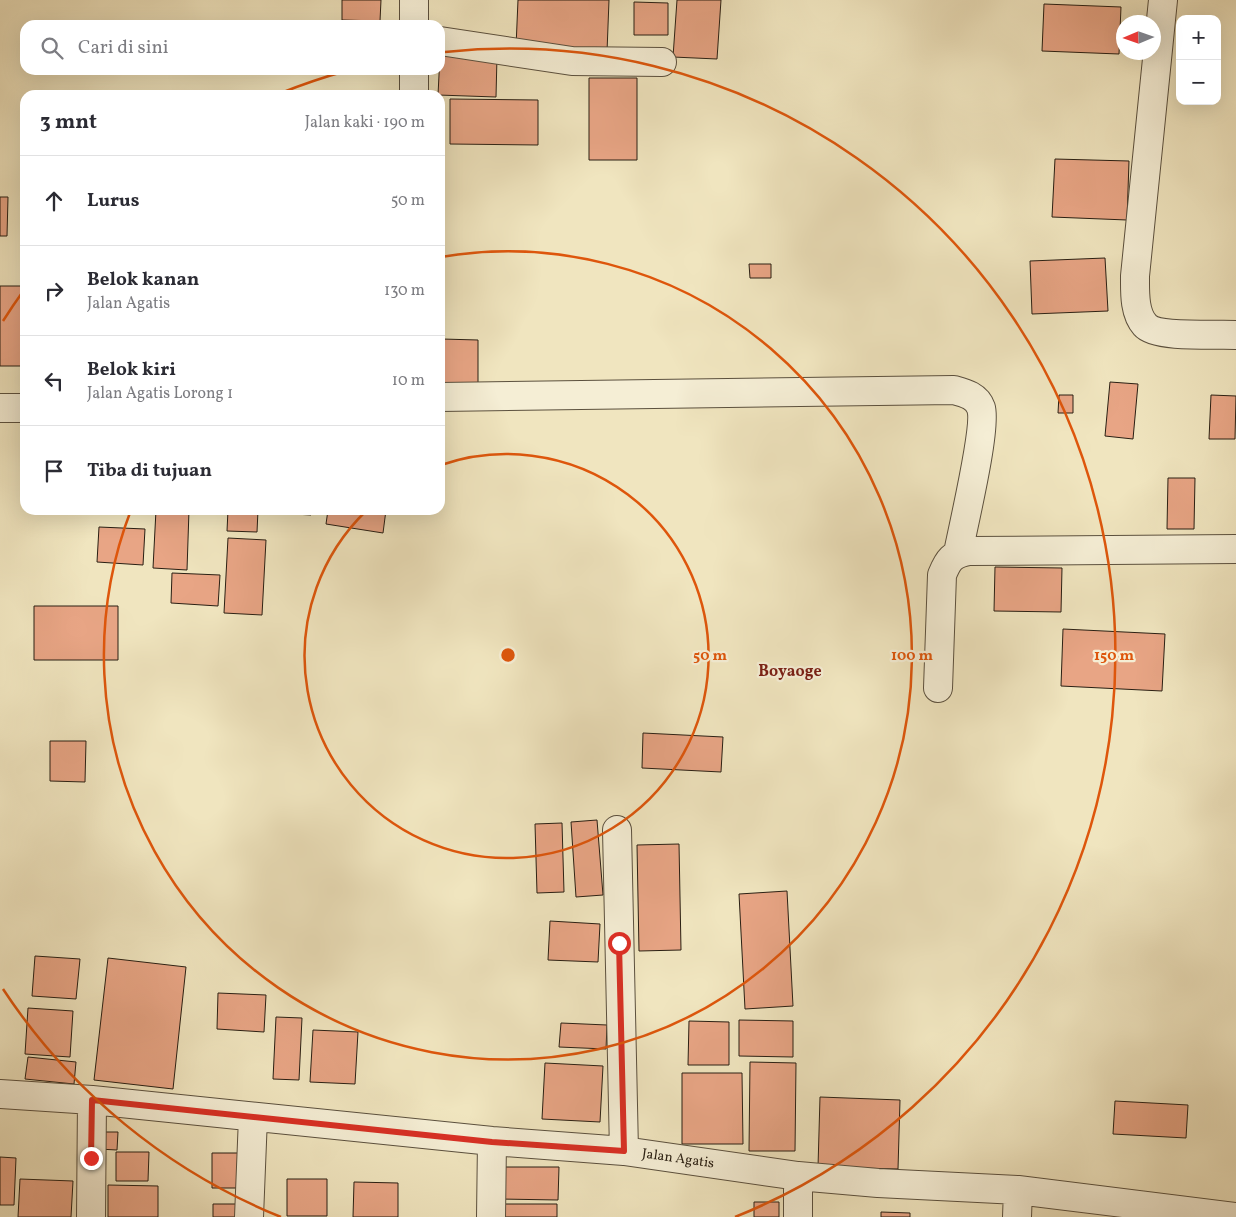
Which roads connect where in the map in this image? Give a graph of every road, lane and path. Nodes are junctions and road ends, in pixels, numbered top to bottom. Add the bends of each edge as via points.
1 (414, 0) edge
2 (1163, 0) edge
3 (414, 20) edge
4 (445, 42) edge
5 (662, 62) dead end
6 (414, 75) edge
7 (414, 90) edge
8 (1236, 335) edge
9 (445, 397) edge
10 (0, 408) edge
11 (20, 408) edge
12 (1236, 549) edge
13 (958, 553) junction
14 (938, 688) dead end
15 (617, 830) dead end
16 (0, 1094) edge
17 (92, 1100) junction
18 (253, 1116) junction
19 (492, 1142) junction
20 (624, 1151) junction
21 (798, 1176) junction
22 (1018, 1190) junction
23 (1236, 1216) edge
24 (91, 1217) edge
25 (249, 1217) edge
26 (491, 1217) edge
27 (798, 1217) edge
28 (1017, 1217) edge

1 - 3 street
2 - 8 street via 1134,276 1138,312 1145,326 1158,332
4 - 5 street via 572,61
6 - 7 street
9 - 13 street via 954,390 972,395 981,408 980,437
10 - 11 street
12 - 13 street
13 - 14 street via 948,559 942,575
15 - 20 street
16 - 17 street, Jalan Agatis
17 - 18 street, Jalan Agatis
17 - 24 street
18 - 19 street, Jalan Agatis
18 - 25 street
19 - 20 street, Jalan Agatis
19 - 26 street
20 - 21 street, Jalan Agatis
21 - 22 street, Jalan Agatis
21 - 27 street
22 - 23 street, Jalan Agatis
22 - 28 street

